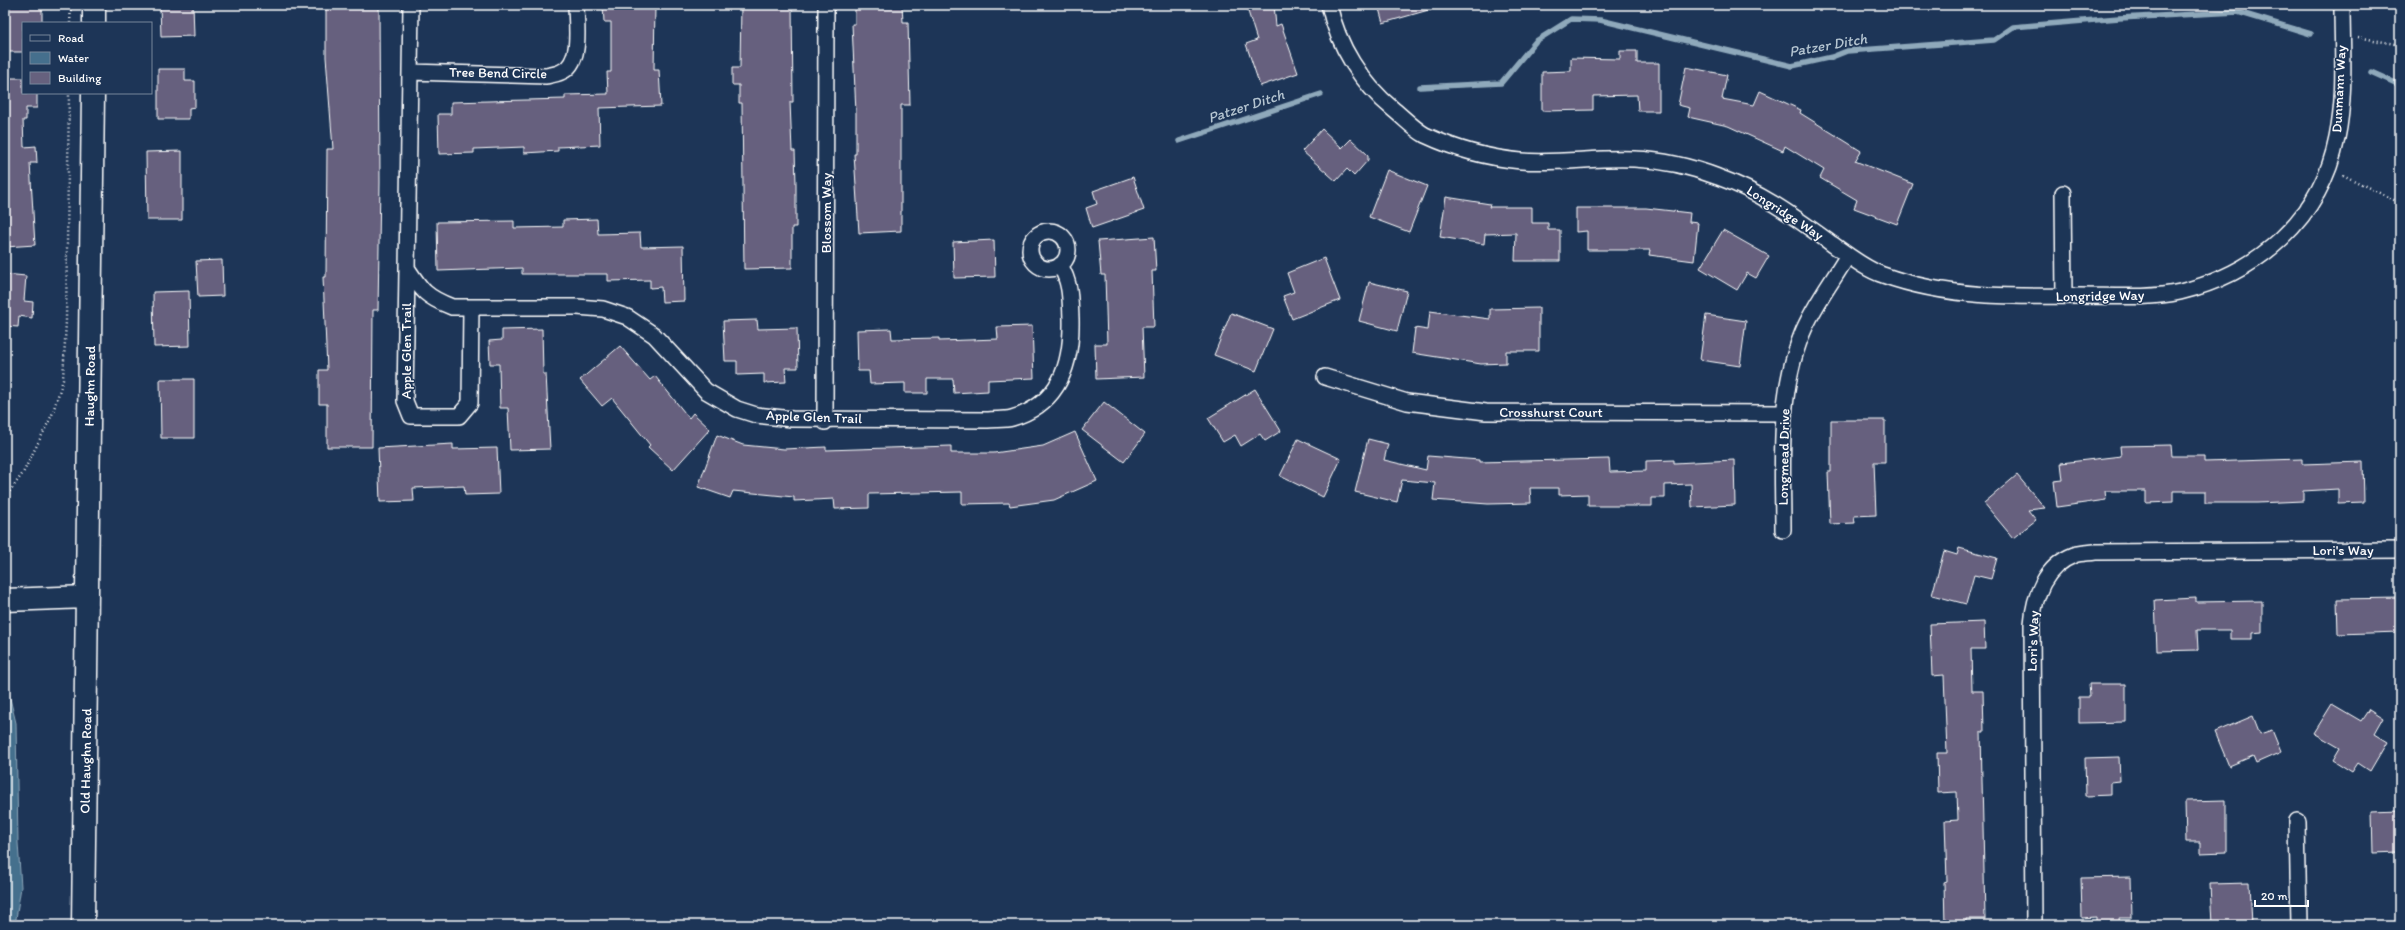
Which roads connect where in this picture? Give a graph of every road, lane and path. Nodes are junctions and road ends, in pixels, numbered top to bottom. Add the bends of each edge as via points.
1 (71, 5) edge
2 (94, 5) edge
3 (411, 5) edge
4 (576, 5) edge
5 (826, 5) edge
6 (1329, 5) edge
7 (2342, 5) edge
8 (70, 22) edge
9 (94, 22) edge
10 (2342, 35) junction
11 (2400, 45) edge
12 (410, 72) junction
13 (70, 94) edge
14 (93, 94) edge
15 (2328, 168) junction
16 (2063, 193) dead end
17 (2400, 203) edge
18 (2273, 249) joint
19 (1848, 255) junction
20 (1060, 265) dead end
21 (407, 268) junction
22 (2064, 296) junction
23 (471, 307) junction
24 (1325, 377) dead end
25 (1782, 413) junction
26 (825, 420) junction
27 (5, 498) edge
28 (1783, 530) dead end
29 (2400, 550) edge
30 (87, 597) junction
31 (5, 600) edge
32 (2298, 821) dead end
33 (83, 925) edge
34 (2034, 925) edge
35 (2298, 925) edge

1 - 8 path
2 - 9 street
3 - 12 street, Apple Glen Trail
4 - 12 street, Tree Bend Circle via 575,56 570,66 562,72 546,76
5 - 26 street, Blossom Way
6 - 19 street, Longridge Way via 1333,25 1349,60 1380,99 1422,133 1470,153 1522,161 1634,159 1674,164 1714,175 1768,199
7 - 10 street, Dunmann Way
10 - 11 path
10 - 15 street, Dunmann Way via 2337,138
12 - 21 street, Apple Glen Trail
13 - 27 path via 63,380 52,415 22,473
14 - 30 street, Haughn Road
15 - 17 path
15 - 18 street, Dunmann Way via 2313,199 2294,226
16 - 22 street
18 - 22 street, Longridge Way via 2214,281 2178,292
19 - 22 street, Longridge Way via 1879,274 1942,291 1969,295
19 - 25 street, Longmead Drive via 1802,333
20 - 26 street, Apple Glen Trail via 1069,280 1070,352 1062,378 1054,392 1037,406 1011,418 987,420
21 - 23 street, Apple Glen Trail via 421,290 437,301 452,306
21 - 23 street, Apple Glen Trail via 405,401 411,416 459,416 470,403
23 - 26 street, Apple Glen Trail via 603,309 627,317 654,335 706,391 737,409 770,417
24 - 25 street, Crosshurst Court via 1407,402 1486,412
25 - 28 street, Longmead Drive
29 - 34 street, Lori's Way via 2095,552 2073,555 2044,579 2033,606 2032,624
30 - 31 street
30 - 33 street, Old Haughn Road
32 - 35 street

